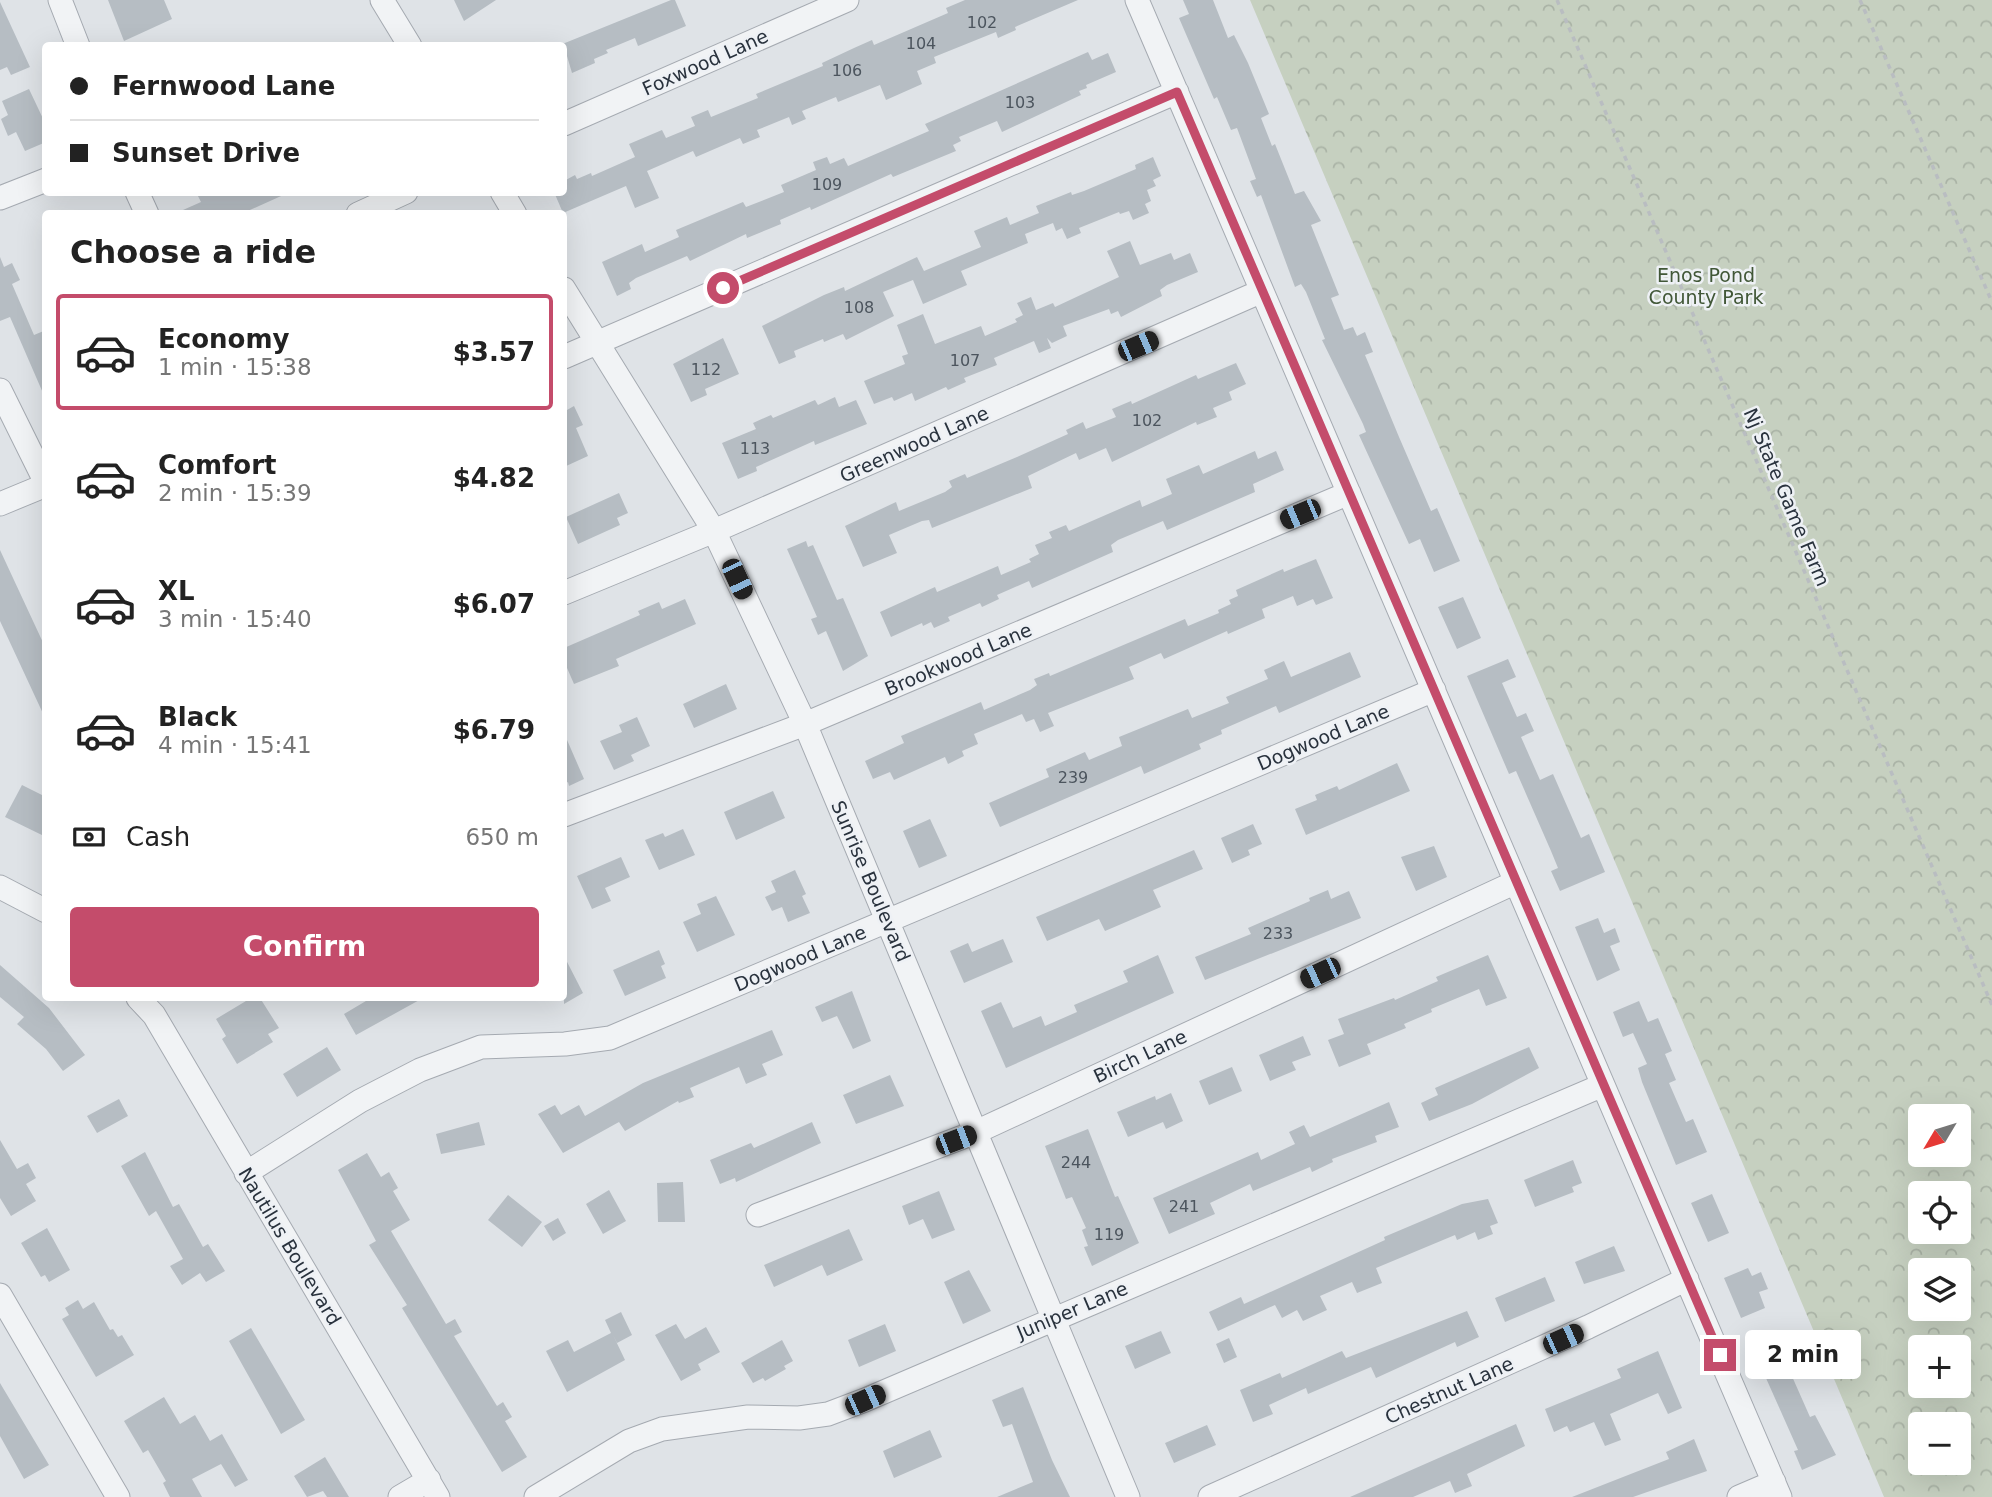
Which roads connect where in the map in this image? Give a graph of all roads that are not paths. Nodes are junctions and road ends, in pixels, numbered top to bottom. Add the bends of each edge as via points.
1 (61, 0) edge
2 (382, 0) edge
3 (847, 0) edge
4 (1137, 0) edge
5 (77, 42) edge
6 (408, 42) edge
7 (1177, 92) junction
8 (567, 123) edge
9 (42, 182) edge
10 (397, 196) edge
11 (0, 198) edge
12 (367, 210) edge
13 (1262, 291) junction
14 (567, 294) edge
15 (597, 342) junction
16 (567, 356) edge
17 (0, 390) edge
18 (42, 476) edge
19 (42, 486) edge
20 (1349, 493) junction
21 (0, 504) edge
22 (715, 531) junction
23 (567, 592) edge
24 (1434, 690) junction
25 (805, 724) junction
26 (567, 814) edge
27 (1516, 882) junction
28 (0, 887) edge
29 (42, 909) edge
30 (888, 921) junction
31 (141, 1001) edge
32 (1603, 1085) junction
33 (976, 1132) junction
34 (246, 1173) junction
35 (758, 1215) dead end
36 (1687, 1279) junction
37 (0, 1295) edge
38 (1055, 1317) junction
39 (433, 1488) edge
40 (1777, 1489) edge
41 (118, 1497) edge
42 (400, 1497) edge
43 (536, 1497) edge
44 (1128, 1497) edge
45 (1210, 1497) edge
46 (1739, 1497) edge

1 - 5 street
2 - 6 street
3 - 8 street, Foxwood Lane
4 - 7 street
7 - 13 street
7 - 15 street
9 - 11 street
10 - 12 street
13 - 20 street
13 - 22 street, Greenwood Lane
14 - 15 street, Sunrise Boulevard
15 - 16 street
15 - 22 street, Sunrise Boulevard
17 - 18 street
19 - 21 street
20 - 24 street
20 - 25 street, Brookwood Lane
22 - 23 street, Greenwood Lane
22 - 25 street, Sunrise Boulevard
24 - 27 street
24 - 30 street, Dogwood Lane
25 - 26 street, Brookwood Lane
25 - 30 street, Sunrise Boulevard
27 - 32 street
27 - 33 street, Birch Lane
28 - 29 street
30 - 33 street, Sunrise Boulevard
30 - 34 street, Dogwood Lane via 610,1038 481,1047 420,1070 360,1101
31 - 34 street, Nautilus Boulevard via 154,1015
32 - 36 street
32 - 38 street, Juniper Lane
33 - 35 street, Birch Lane
33 - 38 street, Sunrise Boulevard
34 - 39 street, Nautilus Boulevard
36 - 40 street
36 - 45 street, Chestnut Lane
37 - 41 street
38 - 43 street, Juniper Lane via 828,1414 748,1417 662,1429 629,1441
38 - 44 street, Sunrise Boulevard
39 - 42 street
40 - 46 street

